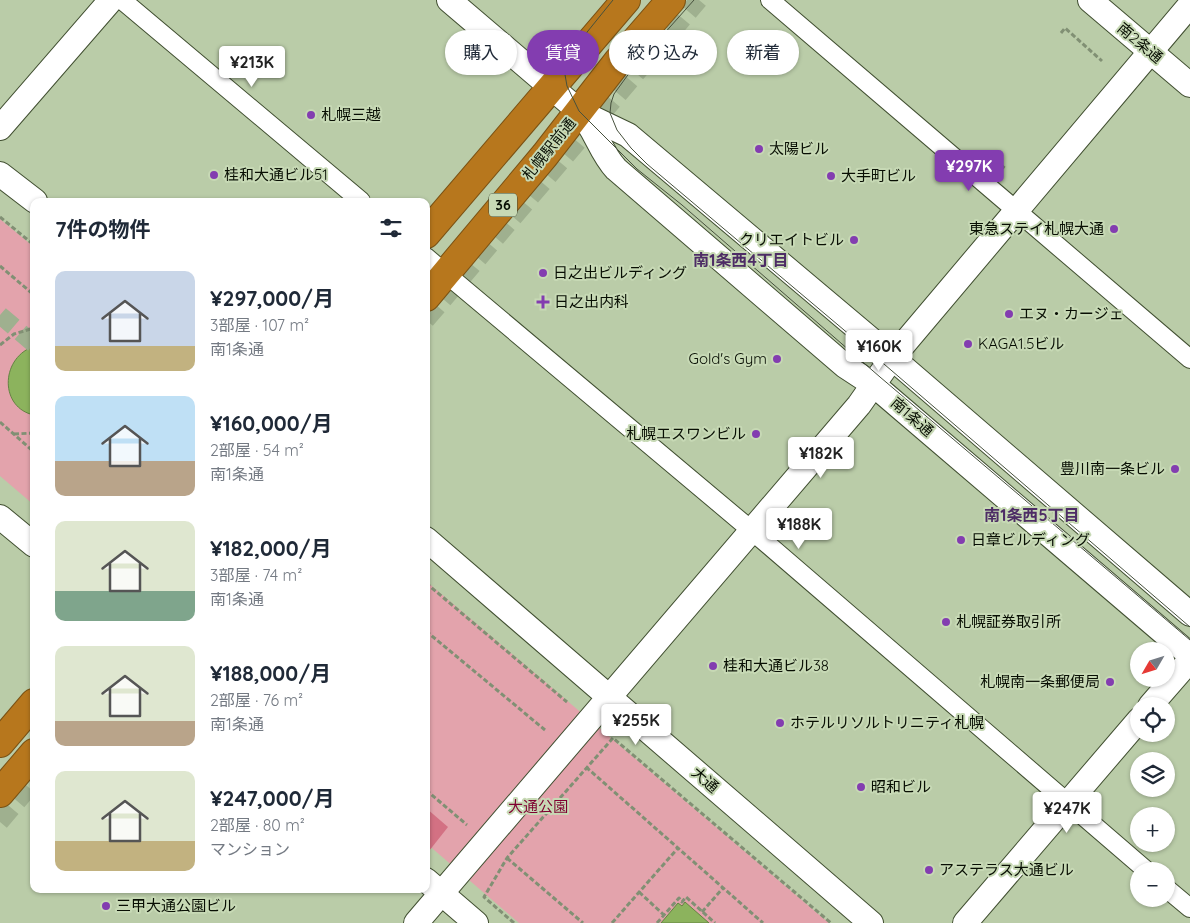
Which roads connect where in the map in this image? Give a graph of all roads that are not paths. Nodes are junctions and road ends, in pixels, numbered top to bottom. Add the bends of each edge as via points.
1 (110, 0) edge
2 (122, 0) edge
3 (449, 0) edge
4 (626, 0) edge
5 (671, 0) edge
6 (770, 0) edge
7 (1090, 0) edge
8 (1190, 5) edge
9 (1150, 52) junction
10 (1190, 85) edge
11 (552, 88) junction
12 (579, 111) junction
13 (0, 128) edge
14 (0, 174) edge
15 (30, 198) edge
16 (356, 198) edge
17 (1016, 210) junction
18 (430, 229) edge
19 (436, 265) edge
20 (430, 284) edge
21 (892, 358) junction
22 (1190, 359) edge
23 (874, 385) junction
24 (0, 517) edge
25 (751, 530) junction
26 (30, 542) edge
27 (430, 542) edge
28 (1190, 614) edge
29 (1190, 655) edge
30 (1190, 660) edge
31 (609, 697) junction
32 (1158, 697) edge
33 (30, 708) edge
34 (1130, 730) edge
35 (0, 743) edge
36 (30, 758) edge
37 (0, 793) edge
38 (1067, 804) junction
39 (1136, 862) edge
40 (434, 886) edge
41 (1175, 896) edge
42 (1190, 908) edge
43 (416, 923) edge
44 (476, 923) edge
45 (871, 923) edge
46 (965, 923) edge

1 - 13 street
2 - 16 street
3 - 11 street, 南1条通
4 - 11 highway, 36
5 - 12 highway, 札幌駅前通 / 36
6 - 17 street
7 - 9 street, 南2条通
8 - 9 street
9 - 10 street, 南2条通
9 - 17 street
11 - 12 street, 南1条通
11 - 18 highway, 36
12 - 19 highway, 札幌駅前通 / 36 via 545,155
12 - 21 street, 南1条通 via 628,135
12 - 23 street, 南1条通 via 616,169 845,366
14 - 15 street
17 - 21 street
17 - 22 street
19 - 20 highway, 札幌駅前通 / 36
19 - 25 street
21 - 23 street
21 - 28 street, 南1条通
23 - 25 street
23 - 29 street, 南1条通
24 - 26 street
25 - 31 street
25 - 38 street
27 - 31 street, 大通
30 - 32 street
31 - 40 street
31 - 45 street, 大通
33 - 35 highway
34 - 38 street
36 - 37 highway
38 - 39 street
38 - 46 street
40 - 43 street
40 - 44 street
41 - 42 street

